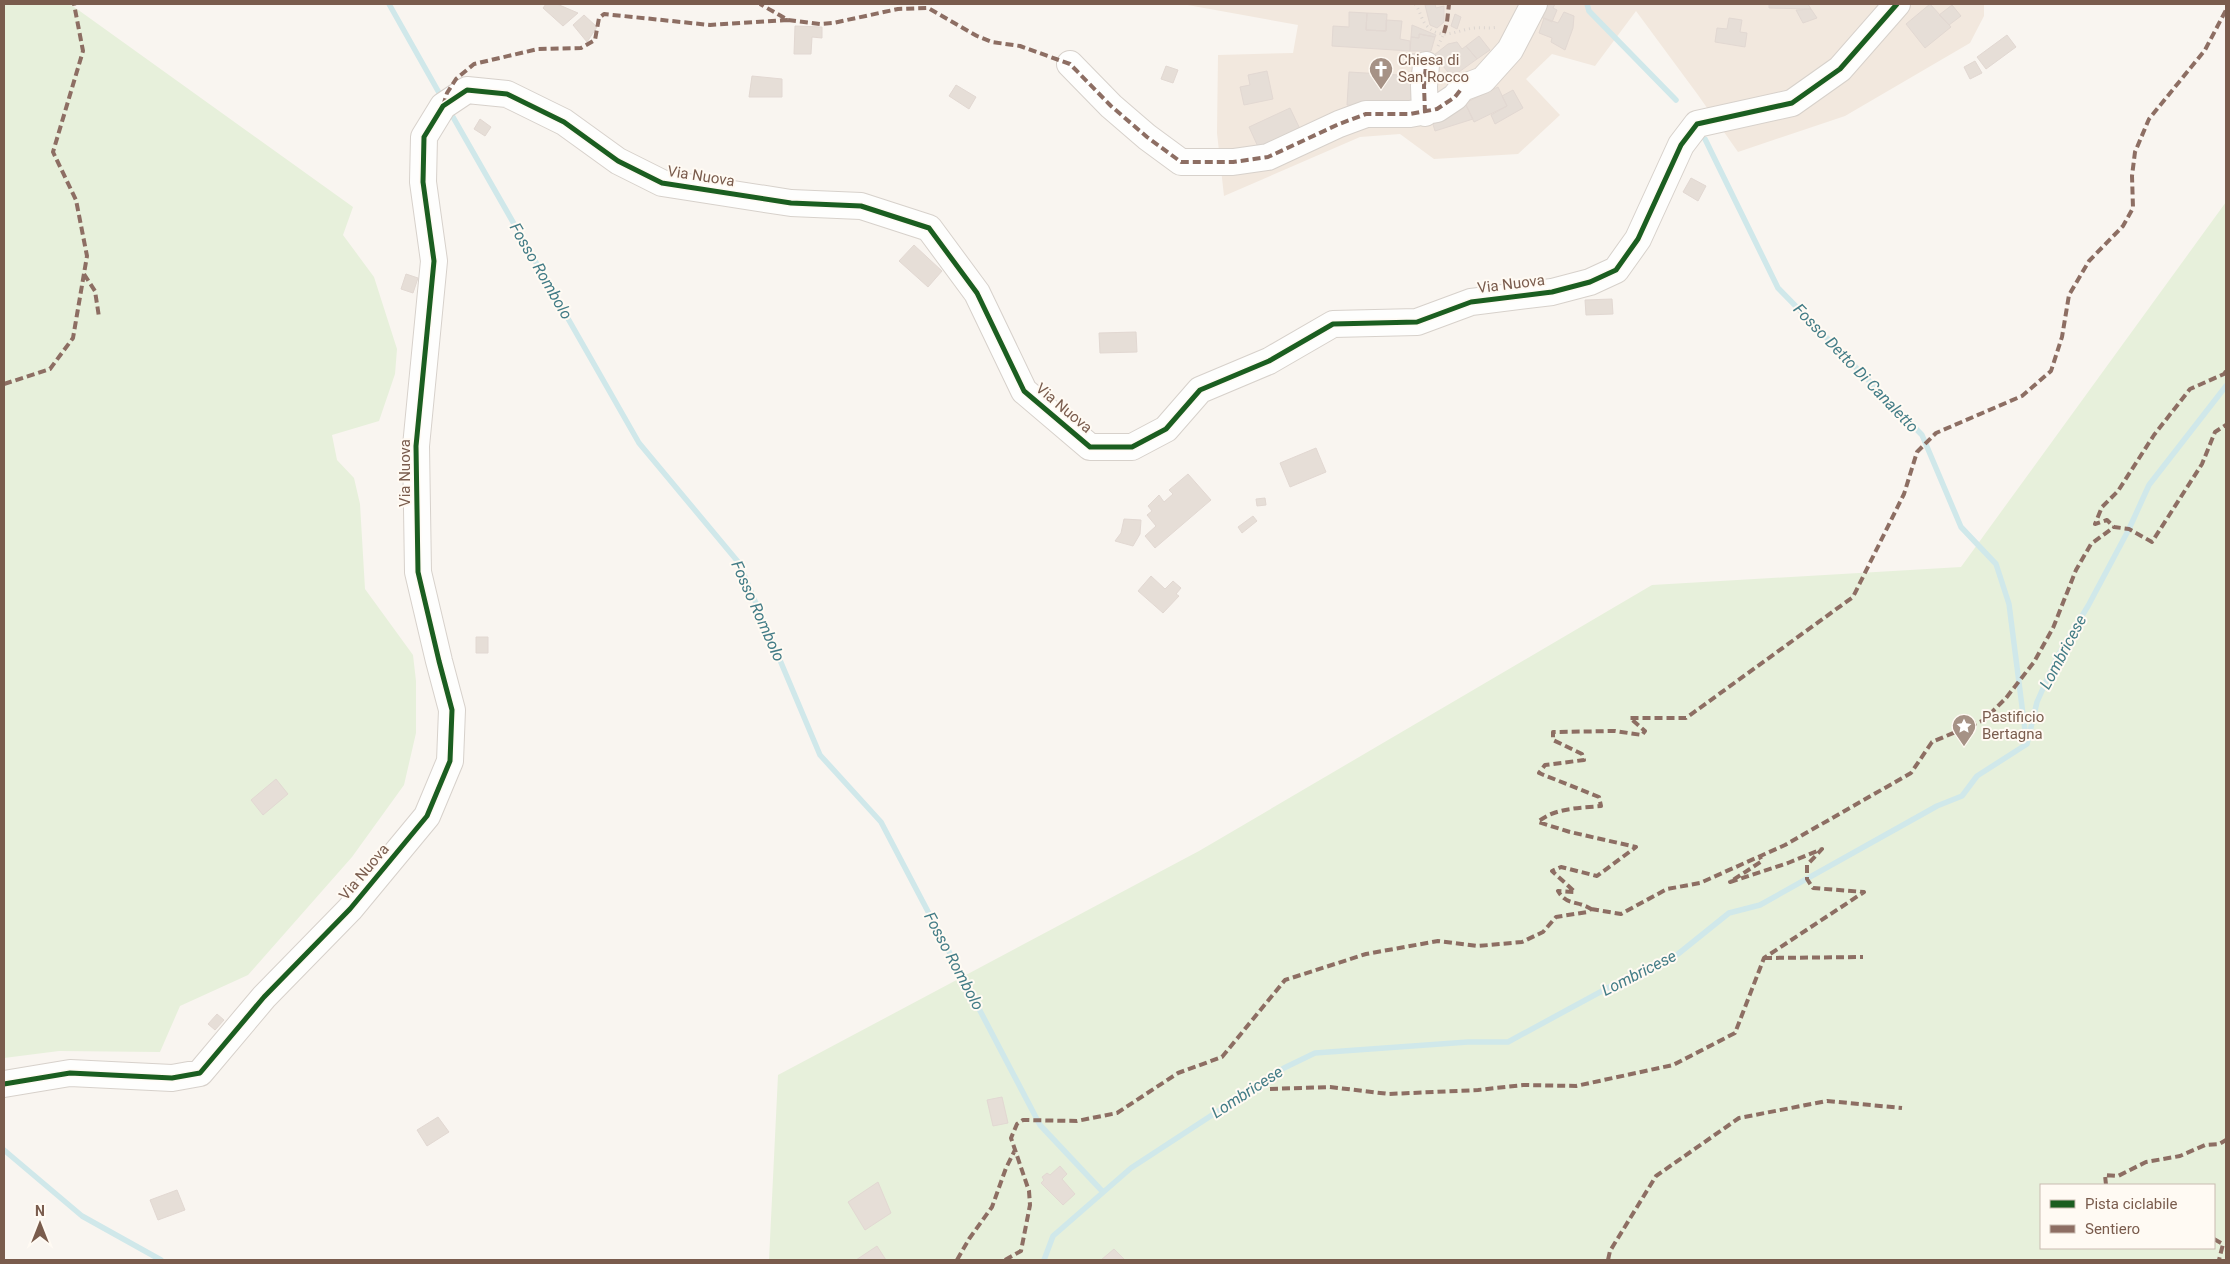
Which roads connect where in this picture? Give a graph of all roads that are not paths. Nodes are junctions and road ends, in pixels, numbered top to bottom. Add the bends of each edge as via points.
1 (1534, 4) edge
2 (1896, 4) edge
3 (1070, 64) dead end
4 (1426, 65) dead end
5 (1425, 113) junction
6 (4, 1084) edge

1 - 5 street via 1510,50 1483,80 1462,88 1437,109
2 - 6 street, Via Nuova via 1840,69 1792,103 1697,124 1681,145 1638,239 1616,270 1590,282 1552,292 1470,302 1417,322 1332,324 1269,361 1200,390 1166,429 1132,446 1090,446 1024,390 977,293 929,228 861,206 791,203 662,183 618,161 564,122 507,94 467,90 443,106 424,137 423,182 434,261 416,446 418,572 452,710 450,760 427,816 350,909 264,997 200,1073 172,1078 70,1073
3 - 5 street via 1111,106 1181,162 1233,162 1268,157 1366,114
4 - 5 street

